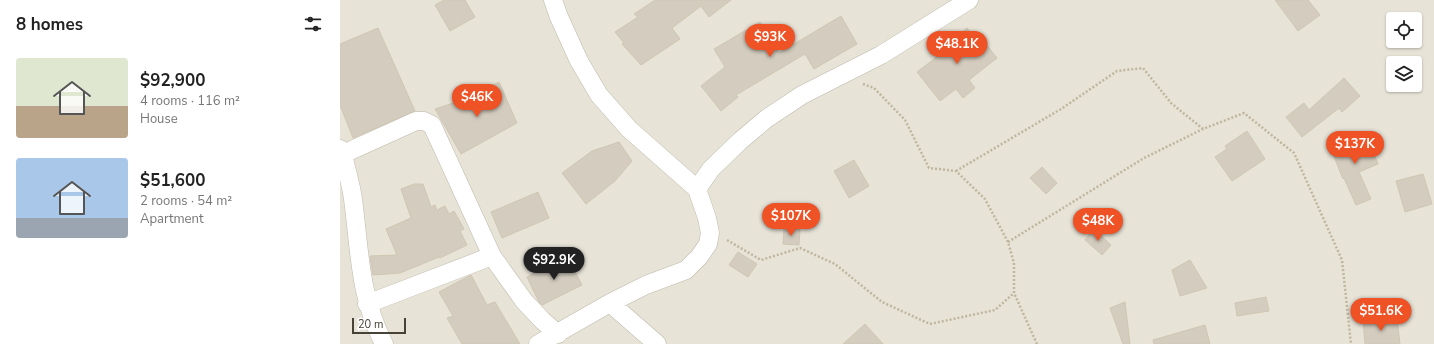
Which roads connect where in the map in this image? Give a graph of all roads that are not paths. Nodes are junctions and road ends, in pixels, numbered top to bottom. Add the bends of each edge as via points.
1 (553, 0) edge
2 (969, 0) edge
3 (341, 152) edge
4 (697, 189) junction
5 (346, 200) edge
6 (492, 256) junction
7 (610, 303) junction
8 (367, 304) junction
9 (558, 334) junction
10 (384, 344) edge
11 (538, 344) edge
12 (657, 344) edge

1 - 4 street via 579,61 599,95 629,130
2 - 4 street via 881,54 802,94 766,119 711,169
3 - 5 street
3 - 6 street via 416,121 432,125
4 - 7 street via 710,233 708,244 700,257 686,270 646,285
5 - 8 street
6 - 8 street
6 - 9 street via 524,301
7 - 9 street
7 - 12 street
8 - 10 street
9 - 11 street

